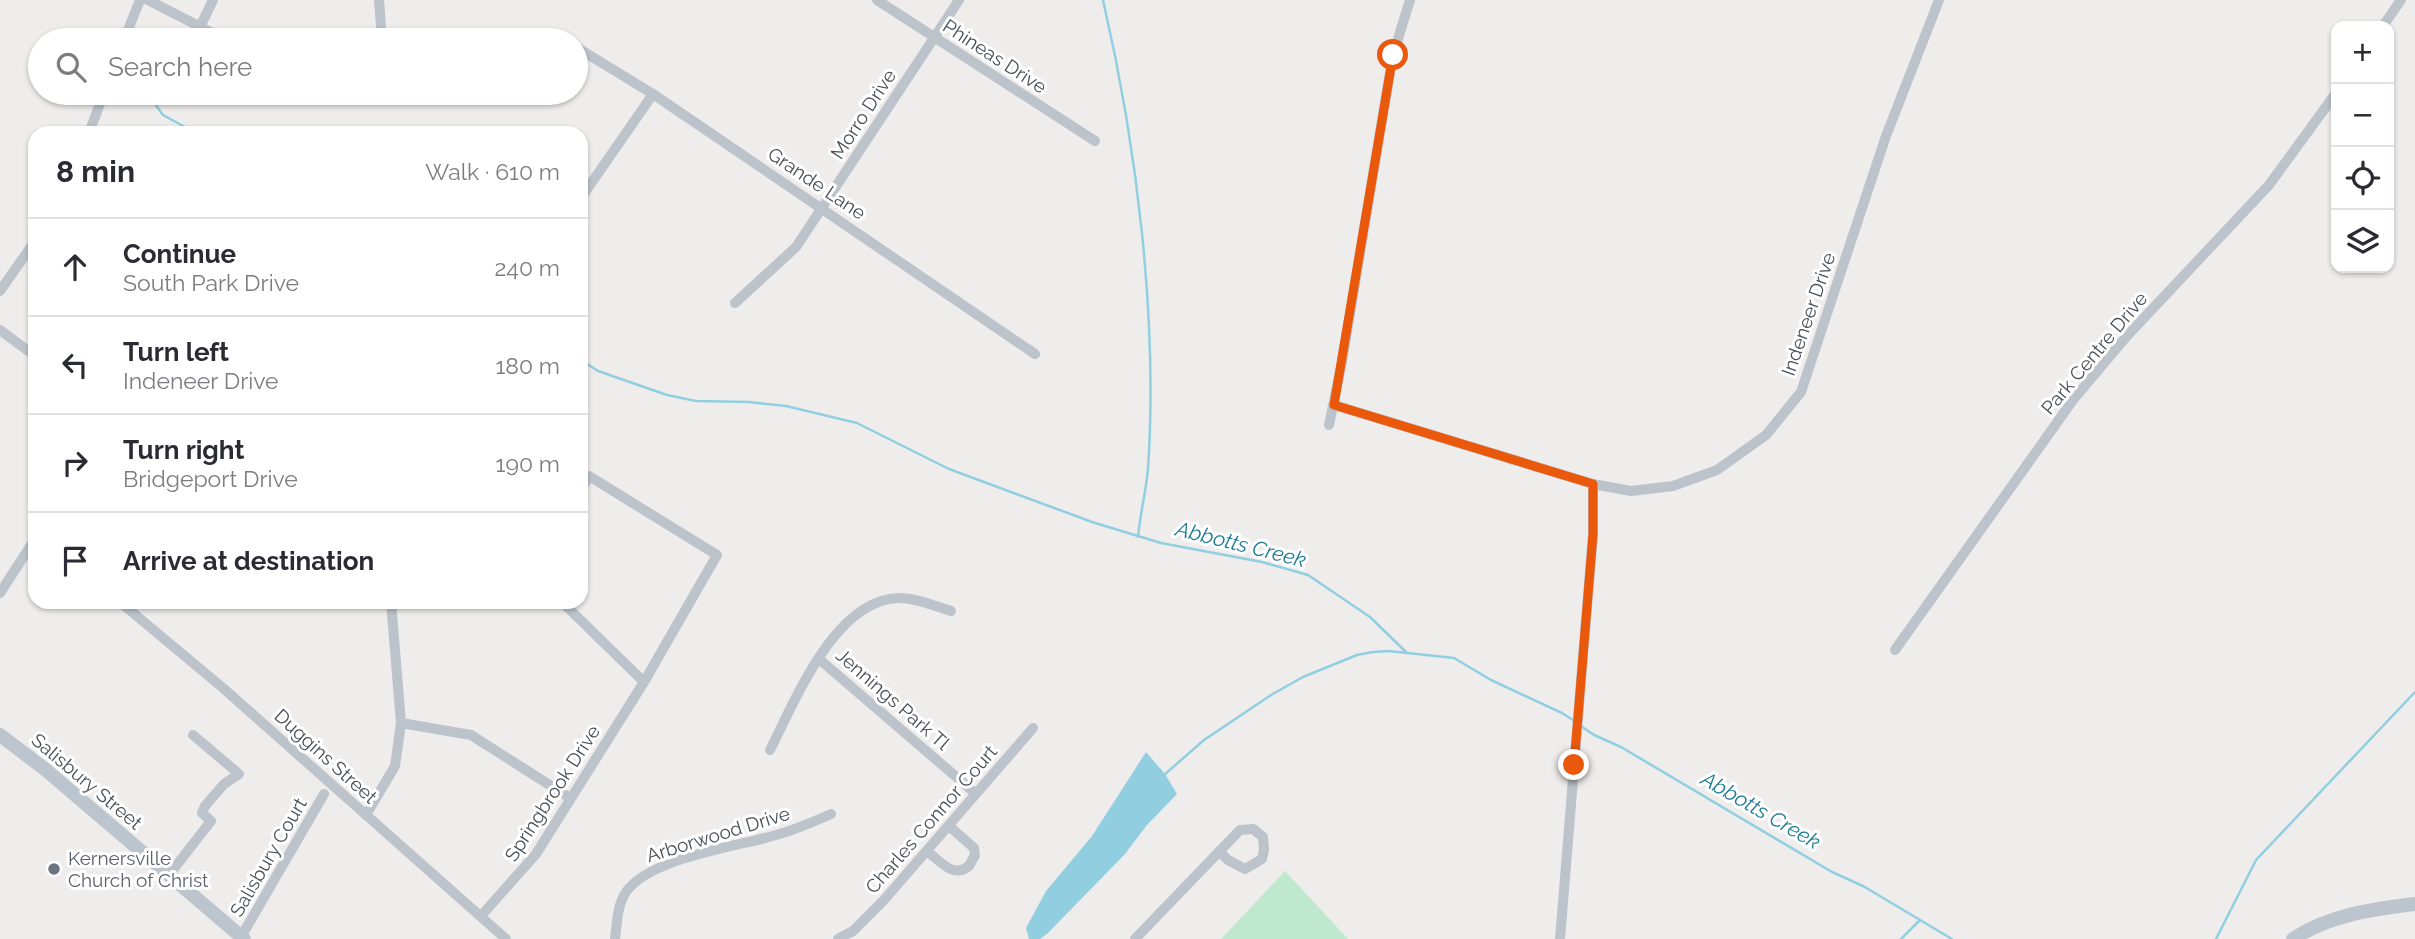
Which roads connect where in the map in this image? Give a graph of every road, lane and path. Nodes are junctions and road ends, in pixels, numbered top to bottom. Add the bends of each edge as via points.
1 (140, 0) edge
2 (148, 0) edge
3 (213, 0) edge
4 (379, 0) edge
5 (877, 0) edge
6 (959, 0) edge
7 (1410, 0) edge
8 (1939, 0) edge
9 (2401, 0) edge
10 (2386, 21) edge
11 (200, 27) joint
12 (129, 28) edge
13 (381, 28) edge
14 (933, 36) junction
15 (588, 54) edge
16 (653, 94) junction
17 (2331, 100) edge
18 (100, 105) edge
19 (92, 126) edge
20 (1095, 141) dead end
21 (588, 188) edge
22 (823, 208) junction
23 (28, 251) edge
24 (0, 290) edge
25 (735, 303) dead end
26 (0, 330) edge
27 (28, 351) edge
28 (1035, 354) dead end
29 (1334, 405) junction
30 (1329, 425) dead end
31 (588, 478) edge
32 (1593, 484) junction
33 (28, 550) edge
34 (0, 593) edge
35 (128, 609) edge
36 (392, 609) edge
37 (569, 609) edge
38 (951, 611) dead end
39 (1895, 650) dead end
40 (820, 659) junction
41 (644, 682) junction
42 (401, 723) junction
43 (1033, 728) dead end
44 (0, 735) edge
45 (193, 735) dead end
46 (770, 750) dead end
47 (975, 793) junction
48 (324, 794) dead end
49 (570, 798) junction
50 (831, 814) dead end
51 (366, 815) junction
52 (949, 826) junction
53 (927, 851) junction
54 (1219, 851) dead end
55 (169, 875) junction
56 (2415, 904) edge
57 (481, 916) junction
58 (856, 935) edge
59 (243, 938) edge
60 (506, 939) edge
61 (615, 939) edge
62 (838, 939) edge
63 (1135, 939) edge
64 (1560, 939) edge
65 (2292, 939) edge

1 - 12 street
2 - 11 street
3 - 11 street
4 - 13 street
5 - 14 street, Phineas Drive
6 - 14 street, Morro Drive
7 - 29 street via 1389,78
8 - 32 street, Indeneer Drive via 1886,136 1801,392 1766,435 1717,470 1673,486 1631,491
9 - 10 street
14 - 20 street, Phineas Drive
14 - 22 street, Morro Drive
15 - 16 street, Grande Lane
16 - 21 street
16 - 22 street, Grande Lane
17 - 39 street, Park Centre Drive via 2269,184 2073,400
18 - 19 street
22 - 25 street, Morro Drive via 796,247
22 - 28 street, Grande Lane
23 - 24 street
26 - 27 street
29 - 30 street
29 - 32 street, Indeneer Drive
31 - 41 street, Springbrook Drive via 717,555
32 - 64 street via 1593,534
33 - 34 street
35 - 51 street, Duggins Street
36 - 42 street
37 - 41 street
38 - 40 street via 900,598 873,603 850,618
40 - 46 street
40 - 47 street, Jennings Park Tl
41 - 49 street, Springbrook Drive
42 - 49 street via 471,735
42 - 51 street via 394,766
43 - 47 street, Charles Connor Court
44 - 55 main road, Salisbury Street
45 - 55 street via 239,774 205,806 202,813 211,821
47 - 52 street, Charles Connor Court
48 - 59 street, Salisbury Court
49 - 57 street, Springbrook Drive via 522,872
50 - 61 street, Arborwood Drive via 646,873 622,900
51 - 57 street, Duggins Street
52 - 53 street, Charles Connor Court
52 - 53 street via 974,848 969,866 958,872 950,870
53 - 58 street, Charles Connor Court
54 - 63 street
55 - 59 main road, Salisbury Street
56 - 65 main road via 2350,914
57 - 60 street, Duggins Street
58 - 62 street, Charles Connor Court

